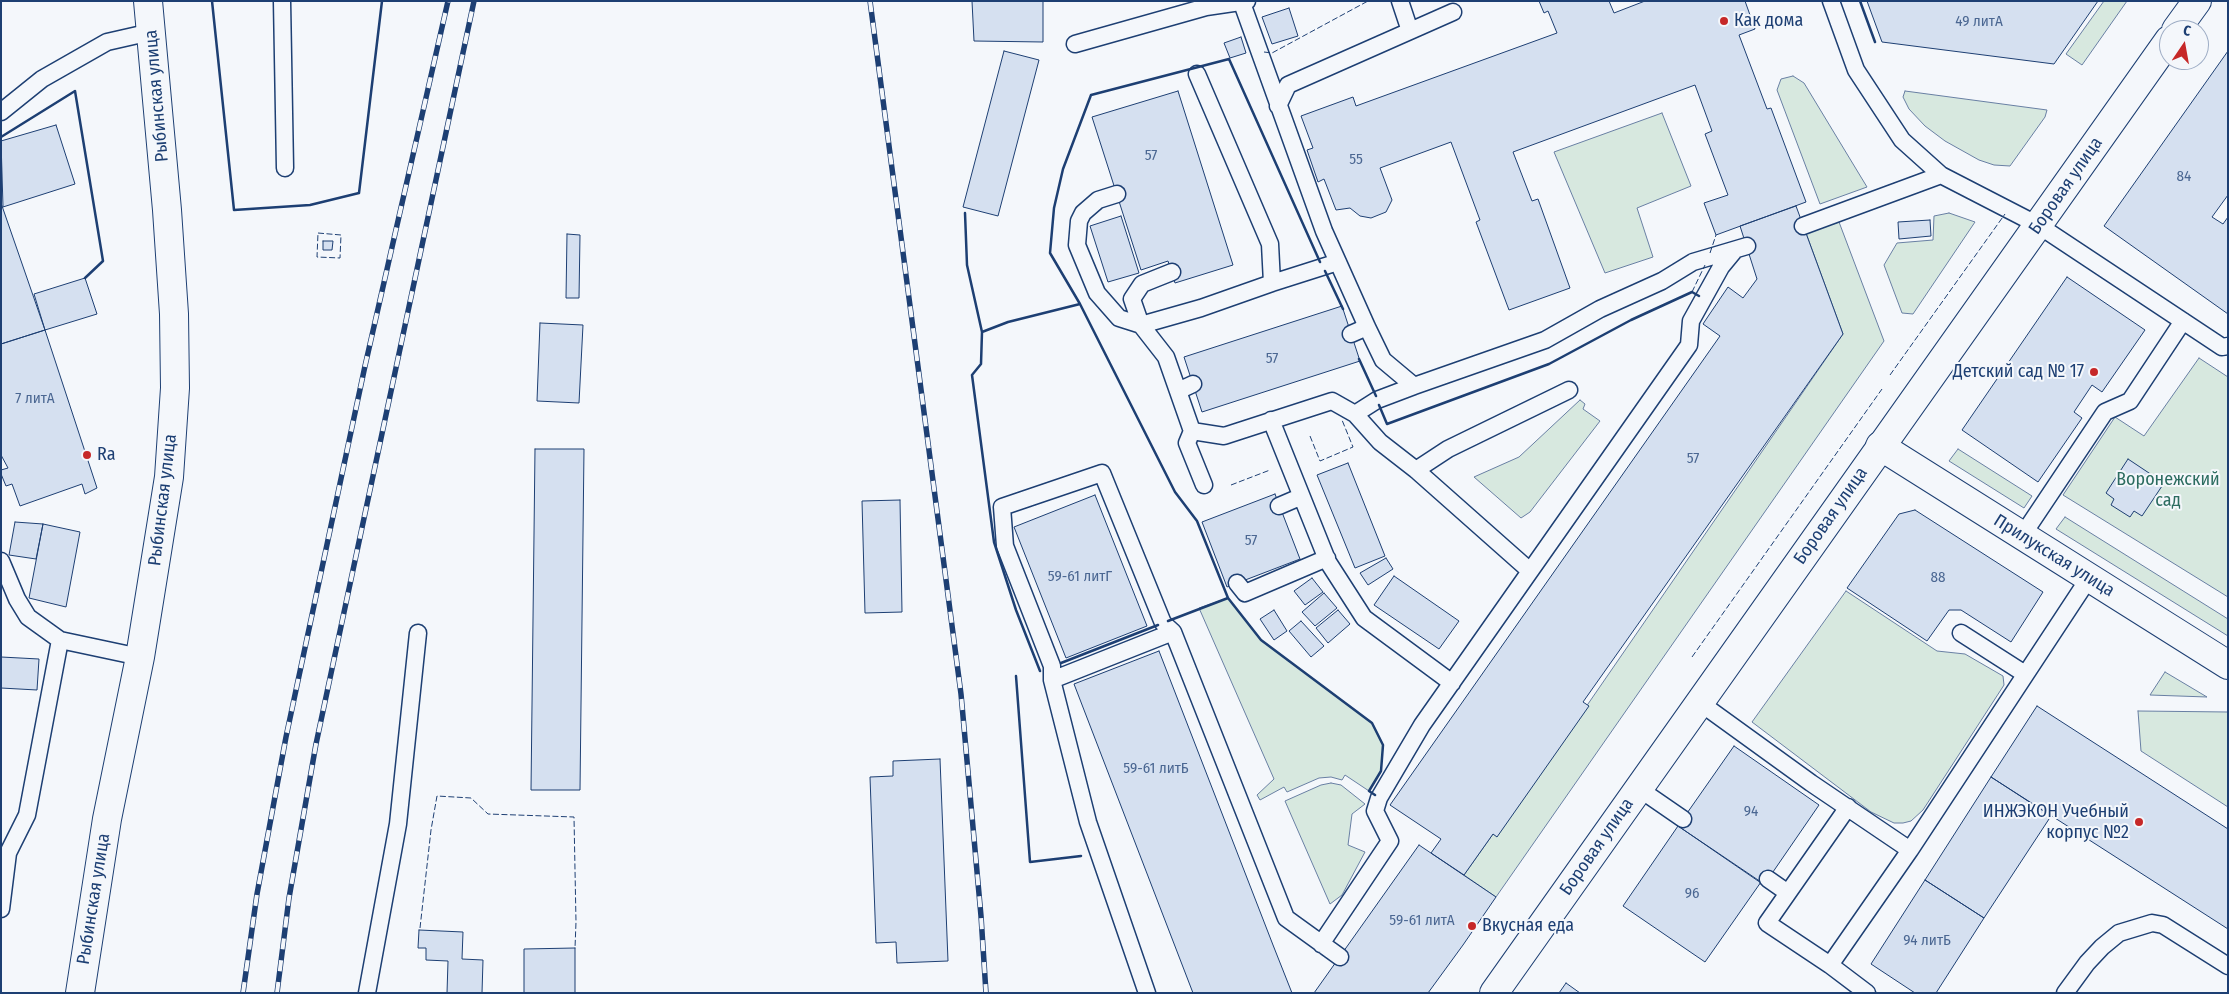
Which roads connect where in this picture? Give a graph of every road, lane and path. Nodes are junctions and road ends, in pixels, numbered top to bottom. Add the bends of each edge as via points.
1 (148, 1) edge
2 (282, 1) edge
3 (1400, 1) edge
4 (1831, 1) edge
5 (2196, 1) edge
6 (1244, 2) edge
7 (1205, 4) edge
8 (1453, 12) dead end
9 (2183, 20) edge
10 (1410, 31) junction
11 (151, 32) junction
12 (1075, 44) dead end
13 (2159, 54) edge
14 (1197, 74) dead end
15 (1278, 106) junction
16 (1, 112) edge
17 (285, 168) dead end
18 (1940, 175) junction
19 (1116, 194) dead end
20 (2038, 225) junction
21 (1803, 226) dead end
22 (1338, 262) junction
23 (1172, 272) dead end
24 (1272, 283) junction
25 (2183, 322) junction
26 (1141, 325) junction
27 (1368, 327) junction
28 (1351, 334) dead end
29 (2228, 346) edge
30 (1414, 386) junction
31 (1569, 390) dead end
32 (1355, 414) junction
33 (1272, 420) junction
34 (1192, 431) junction
35 (1880, 446) junction
36 (1416, 470) junction
37 (1204, 485) dead end
38 (1300, 497) junction
39 (1279, 506) dead end
40 (2022, 536) junction
41 (1326, 558) junction
42 (1, 561) edge
43 (1530, 571) junction
44 (2089, 578) junction
45 (1237, 583) dead end
46 (1173, 632) junction
47 (418, 633) dead end
48 (1961, 634) dead end
49 (60, 640) junction
50 (140, 657) junction
51 (2228, 665) edge
52 (2026, 674) junction
53 (1052, 680) junction
54 (1452, 683) junction
55 (1699, 702) junction
56 (1638, 788) junction
57 (1848, 807) junction
58 (1683, 819) dead end
59 (1910, 850) junction
60 (1768, 879) dead end
61 (1788, 892) junction
62 (1, 909) edge
63 (1320, 944) junction
64 (1340, 957) dead end
65 (1830, 966) junction
66 (2228, 966) edge
67 (80, 993) edge
68 (367, 993) edge
69 (1147, 993) edge
70 (1494, 993) edge
71 (1868, 993) edge
72 (2065, 993) edge

1 - 11 street, Рыбинская улица
2 - 17 lane
3 - 10 lane
4 - 18 lane via 1856,70 1902,140
5 - 9 street
6 - 7 lane
6 - 15 lane
7 - 12 lane
8 - 10 lane
10 - 15 lane via 1288,85
11 - 16 lane via 107,42 42,79
11 - 50 street, Рыбинская улица via 174,314 175,388 169,477
13 - 20 street, Боровая улица
14 - 24 lane via 1270,244
15 - 22 lane
18 - 20 lane
18 - 21 lane
19 - 26 lane via 1098,200 1083,213 1078,221 1077,245 1097,293 1119,318
20 - 25 lane
20 - 35 street, Боровая улица
22 - 24 lane
22 - 27 lane
23 - 26 lane via 1142,284 1132,299
24 - 26 lane
25 - 29 lane via 2222,347
25 - 40 lane via 2130,401 2105,412
26 - 34 lane via 1186,387
27 - 28 lane
27 - 30 lane via 1383,360
30 - 32 lane via 1378,400
30 - 43 lane via 1545,340 1693,262 1741,248 1721,267 1692,321 1689,345
31 - 36 lane via 1448,449
32 - 33 lane via 1332,401
32 - 36 lane via 1380,442
33 - 34 lane via 1224,436
33 - 38 lane
34 - 37 lane via 1187,443
35 - 40 street, Прилукская улица
35 - 55 street, Боровая улица
36 - 43 lane
38 - 39 lane
38 - 41 lane
40 - 44 street, Прилукская улица
41 - 45 lane via 1245,593
41 - 54 lane via 1364,618
42 - 49 lane via 28,617
43 - 54 lane
44 - 51 street, Прилукская улица
44 - 52 lane
46 - 53 lane
46 - 53 lane via 1163,623 1102,473 1002,507 1005,546 1052,666
46 - 63 lane via 1286,918
47 - 68 lane via 398,824
48 - 52 lane
49 - 50 lane
49 - 62 lane via 27,815 8,853
50 - 67 street, Рыбинская улица via 107,819
52 - 59 lane
53 - 69 lane via 1088,822
54 - 63 lane via 1422,725 1379,798 1374,811 1390,841
55 - 56 street, Боровая улица
55 - 57 lane
56 - 58 lane
56 - 70 street, Боровая улица
57 - 59 lane
57 - 61 lane
59 - 65 lane
60 - 61 lane
61 - 65 lane via 1767,923
63 - 64 lane
65 - 71 lane
66 - 72 lane via 2163,925 2152,923 2119,933 2102,946

